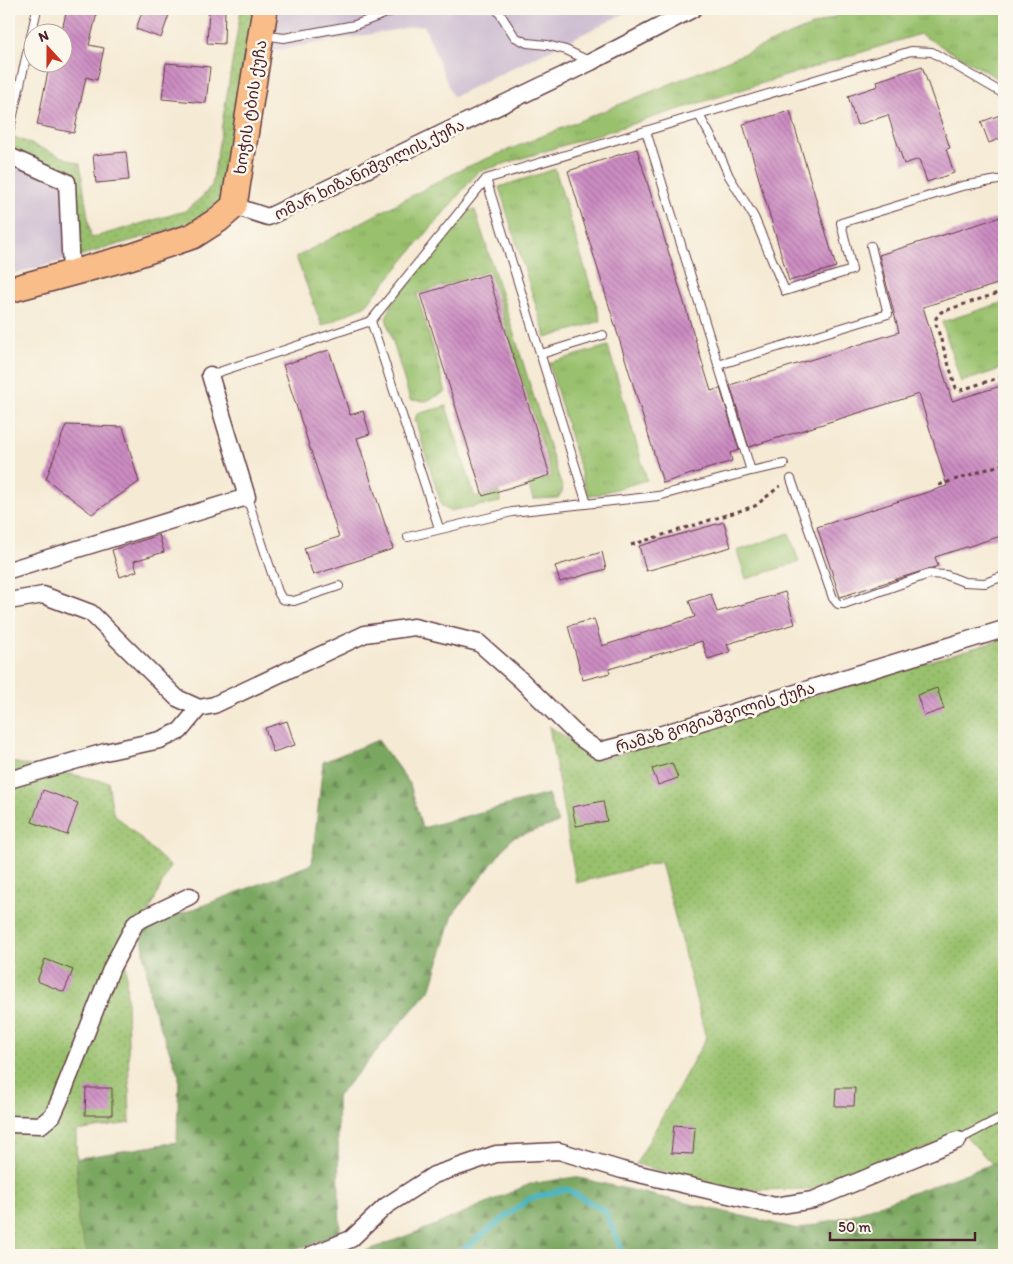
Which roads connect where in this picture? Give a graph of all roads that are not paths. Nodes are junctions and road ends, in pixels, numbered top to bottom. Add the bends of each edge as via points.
1 (37, 9) edge
2 (265, 9) edge
3 (397, 9) edge
4 (497, 9) edge
5 (693, 9) edge
6 (261, 35) junction
7 (590, 62) junction
8 (1004, 94) edge
9 (698, 115) junction
10 (646, 131) junction
11 (9, 133) edge
12 (9, 156) edge
13 (486, 179) junction
14 (1004, 180) edge
15 (234, 206) junction
16 (870, 246) dead end
17 (71, 273) junction
18 (9, 290) edge
19 (370, 321) junction
20 (603, 335) dead end
21 (541, 354) junction
22 (718, 365) junction
23 (210, 375) joint
24 (784, 464) dead end
25 (750, 471) junction
26 (791, 479) road end
27 (247, 497) junction
28 (587, 504) junction
29 (439, 528) junction
30 (408, 537) dead end
31 (9, 570) edge
32 (1004, 576) edge
33 (339, 586) dead end
34 (9, 601) edge
35 (1004, 628) edge
36 (199, 708) junction
37 (9, 780) edge
38 (190, 896) dead end
39 (1004, 1116) edge
40 (9, 1124) edge
41 (958, 1140) joint
42 (311, 1255) edge

1 - 11 lane
2 - 6 main road, ხოჭის ტბის ქუჩა
3 - 6 lane via 355,25 284,38
4 - 7 lane via 515,37 527,43 566,50
5 - 7 street, ომარ ხიზანიშვილის ქუჩა
6 - 15 main road, ხოჭის ტბის ქუჩა
7 - 15 street, ომარ ხიზანიშვილის ქუჩა via 268,217
8 - 9 lane via 932,52 911,52
9 - 10 lane
9 - 14 lane via 754,217 785,291 852,270 841,223 962,186
10 - 13 lane
10 - 22 lane
12 - 17 street via 67,182
13 - 19 lane
13 - 21 lane
15 - 17 main road via 194,236
16 - 22 lane via 888,314
17 - 18 main road
19 - 23 lane
19 - 29 lane
20 - 21 lane
21 - 28 lane
22 - 25 lane
23 - 27 street
24 - 25 lane
25 - 28 lane via 658,496
26 - 32 lane via 833,598 838,604 929,574 985,583
27 - 31 street
27 - 33 lane via 282,599 294,601
28 - 29 lane via 512,512
29 - 30 lane
34 - 36 street via 43,595 91,613 177,698
35 - 36 street, რამაზ გოგიაშვილის ქუჩა via 599,751 579,737 479,643 414,626 365,634 214,705
36 - 37 street via 180,731 160,740
38 - 40 street via 136,922 112,967 53,1115 41,1125
39 - 41 lane
41 - 42 street via 813,1200 775,1206 622,1170 559,1151 496,1154 434,1175 386,1206 351,1239

